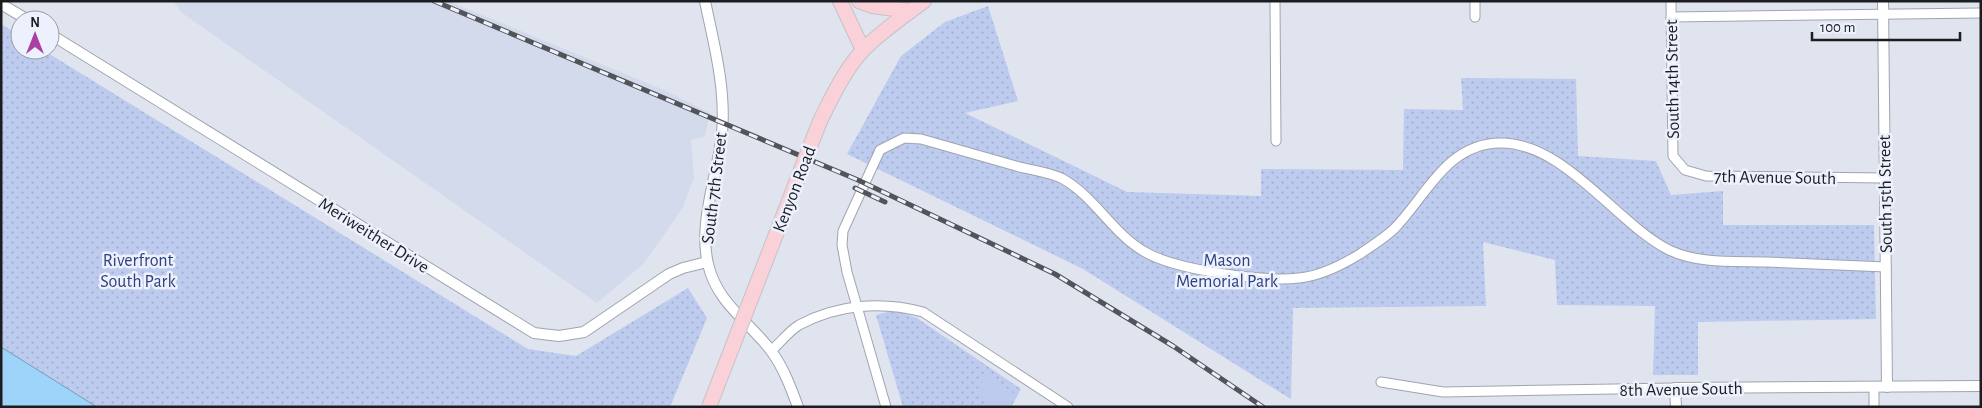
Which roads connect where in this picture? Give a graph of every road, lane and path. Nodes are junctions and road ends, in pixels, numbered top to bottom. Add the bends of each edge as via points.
1 (705, 1) edge
2 (840, 1) edge
3 (859, 1) edge
4 (924, 1) edge
5 (1275, 1) edge
6 (1475, 1) edge
7 (1671, 1) edge
8 (1883, 1) edge
9 (911, 11) junction
10 (1981, 14) edge
11 (1883, 15) junction
12 (1475, 16) dead end
13 (1671, 17) junction
14 (60, 40) edge
15 (864, 50) junction
16 (1276, 141) dead end
17 (1673, 156) joint
18 (1885, 178) junction
19 (707, 262) junction
20 (1886, 267) junction
21 (858, 306) junction
22 (771, 351) junction
23 (1382, 382) dead end
24 (1874, 386) junction
25 (1887, 386) junction
26 (1981, 386) edge
27 (1675, 388) junction
28 (1062, 405) edge
29 (709, 407) edge
30 (798, 407) edge
31 (886, 407) edge
32 (1676, 407) edge
33 (1874, 407) edge

1 - 19 street, South 7th Street via 724,107 709,209
2 - 15 main road
3 - 9 main road
4 - 9 main road, Kenyon Road
5 - 16 street
6 - 12 street
7 - 13 street, South 14th Street
8 - 11 street, South 15th Street
9 - 15 main road, Kenyon Road
10 - 11 street
11 - 13 street
11 - 18 street, South 15th Street
13 - 17 street, South 14th Street
14 - 19 street, Meriweither Drive via 534,333 559,336 584,332 669,274
15 - 29 main road, Kenyon Road, bridge via 834,92 820,121
17 - 18 street, 7th Avenue South via 1685,170 1706,176
18 - 20 street, South 15th Street
19 - 22 street, South 7th Street via 722,297
20 - 21 street via 1728,261 1695,258 1670,250 1637,228 1556,161 1526,148 1503,143 1481,145 1457,157 1439,171 1394,228 1347,262 1320,274 1265,278 1212,271 1166,260 1144,251 1062,179 921,139 904,138 880,150 843,232 847,272
20 - 25 street, South 15th Street
21 - 22 street via 826,314 798,326
21 - 28 street via 898,306 923,312
21 - 31 street
22 - 30 street, South 7th Street via 784,372
23 - 27 street, 8th Avenue South via 1443,392
24 - 25 street, 8th Avenue South
24 - 27 street, 8th Avenue South
24 - 33 street
25 - 26 street, 8th Avenue South
27 - 32 street

